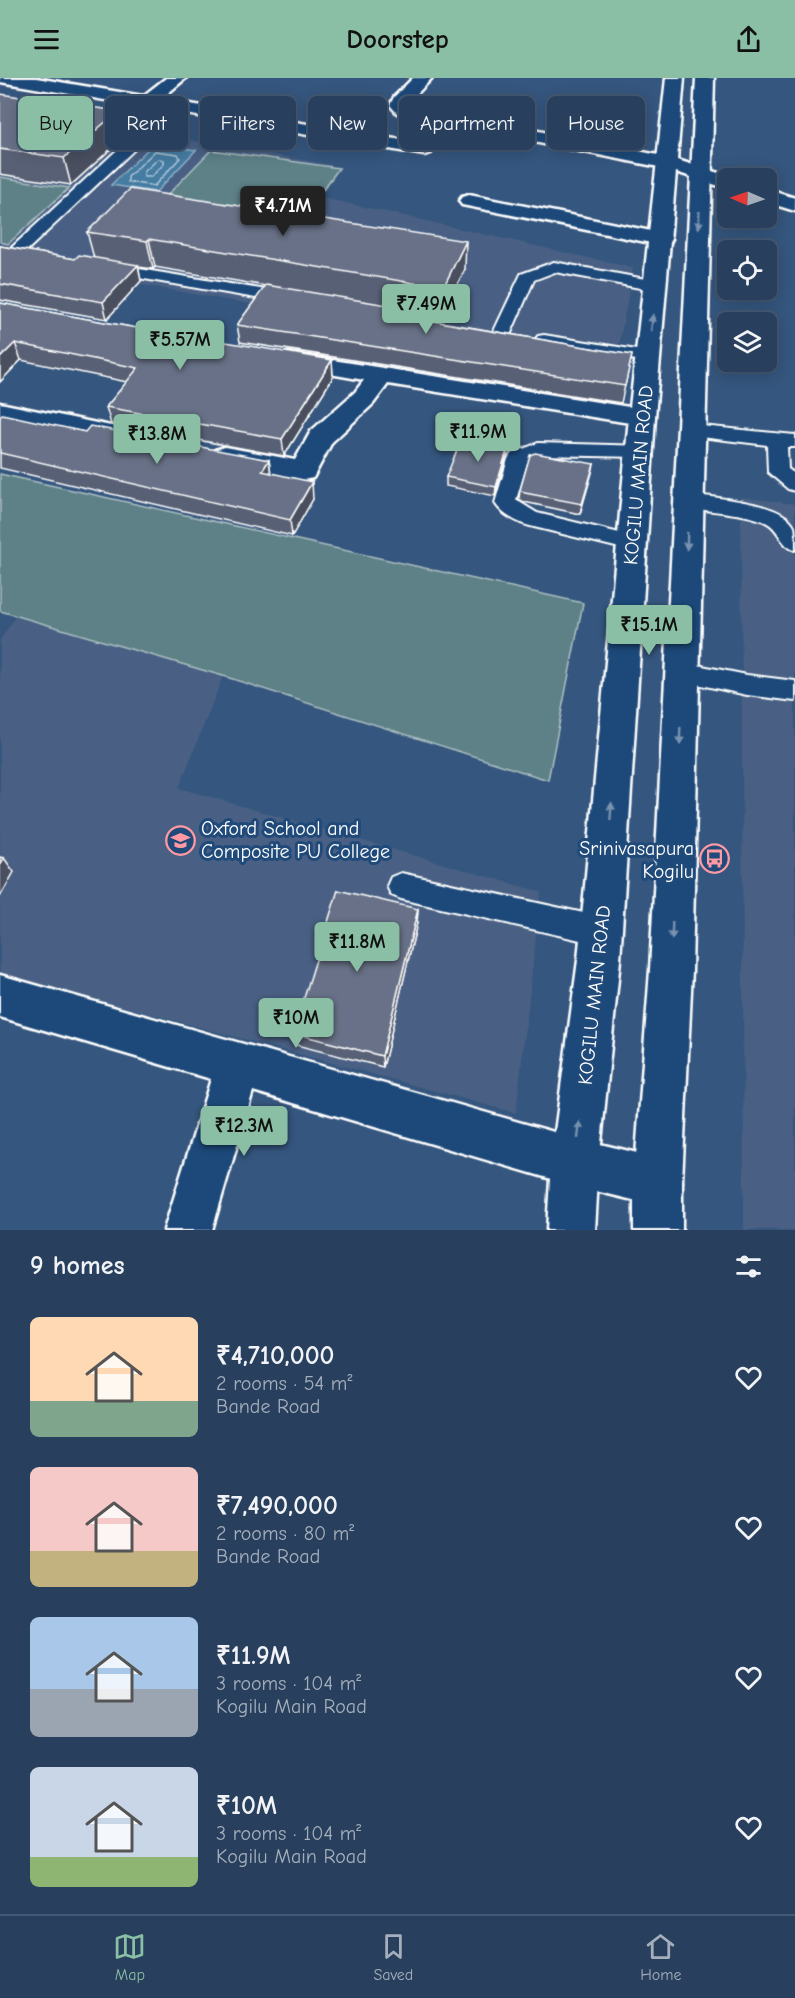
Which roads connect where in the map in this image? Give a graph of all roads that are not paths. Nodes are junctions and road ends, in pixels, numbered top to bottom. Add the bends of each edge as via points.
1 (6, 78) edge
2 (177, 78) edge
3 (423, 78) edge
4 (675, 78) edge
5 (705, 78) edge
6 (57, 81) edge
7 (124, 96) edge
8 (154, 96) edge
9 (405, 96) edge
10 (188, 108) edge
11 (535, 137) edge
12 (399, 145) edge
13 (125, 150) edge
14 (668, 163) junction
15 (714, 178) edge
16 (777, 199) edge
17 (469, 201) dead end
18 (795, 205) edge
19 (661, 239) junction
20 (7, 252) edge
21 (38, 257) edge
22 (97, 267) edge
23 (656, 286) junction
24 (308, 302) edge
25 (480, 330) edge
26 (514, 335) junction
27 (264, 356) edge
28 (648, 357) junction
29 (381, 375) junction
30 (0, 411) edge
31 (642, 417) junction
32 (691, 431) junction
33 (786, 440) edge
34 (155, 443) edge
35 (640, 451) junction
36 (200, 452) edge
37 (795, 484) edge
38 (688, 501) junction
39 (795, 542) edge
40 (632, 543) junction
41 (682, 672) junction
42 (795, 692) edge
43 (401, 886) dead end
44 (602, 931) junction
45 (0, 996) edge
46 (238, 1065) junction
47 (575, 1162) junction
48 (658, 1182) junction
49 (188, 1230) edge
50 (571, 1230) edge
51 (658, 1230) edge

1 - 6 main road
2 - 8 main road
3 - 9 main road
4 - 14 main road, KOGILU MAIN ROAD
5 - 15 main road
6 - 7 main road
10 - 12 main road
11 - 14 main road
13 - 20 lane
14 - 15 main road
14 - 19 main road, KOGILU MAIN ROAD
15 -> 32 main road
16 - 18 main road
17 - 19 main road
19 - 23 main road, KOGILU MAIN ROAD
20 - 21 lane
22 - 24 lane
23 - 26 lane via 554,267 527,277
28 -> 23 main road, KOGILU MAIN ROAD
25 - 26 lane
26 - 28 lane
27 - 29 main road
28 - 31 main road, KOGILU MAIN ROAD
29 - 31 main road
29 - 36 main road via 364,398 321,436 303,471
30 - 34 main road
31 - 35 main road, KOGILU MAIN ROAD
32 - 33 lane
32 - 38 main road
33 - 37 lane via 778,472
35 - 40 main road, KOGILU MAIN ROAD
35 - 40 lane via 538,449 518,459 505,503 530,519
38 - 39 lane via 777,519
38 -> 41 main road
44 -> 40 main road, KOGILU MAIN ROAD
41 - 42 lane
41 -> 48 main road via 671,970
43 - 44 lane
47 -> 44 main road, KOGILU MAIN ROAD
45 - 46 main road
46 - 47 main road
46 - 49 main road
47 - 48 main road
47 - 50 main road, KOGILU MAIN ROAD
48 - 51 main road

